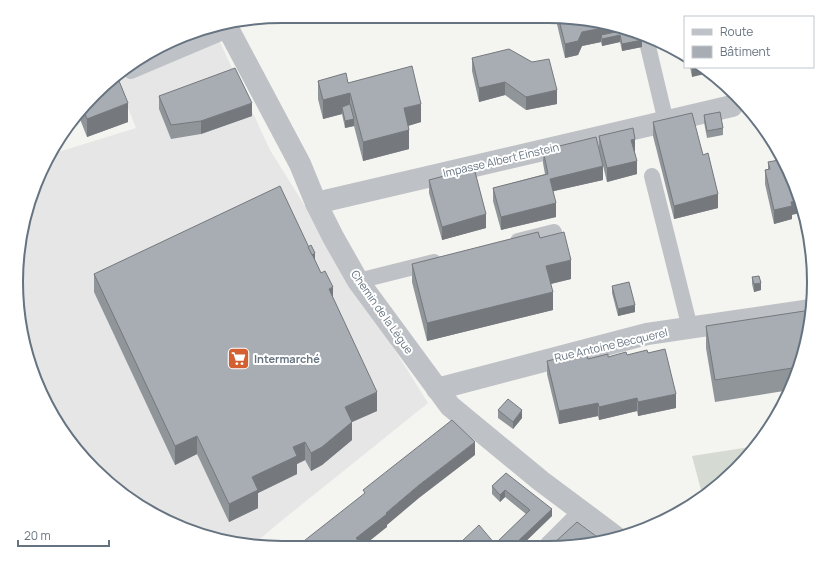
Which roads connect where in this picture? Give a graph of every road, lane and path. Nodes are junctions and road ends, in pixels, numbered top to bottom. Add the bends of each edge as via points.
1 (228, 29) edge
2 (217, 31) edge
3 (647, 43) edge
4 (135, 69) edge
5 (732, 106) dead end
6 (666, 122) junction
7 (652, 176) dead end
8 (316, 203) junction
9 (554, 232) dead end
10 (501, 245) edge
11 (448, 258) edge
12 (358, 281) junction
13 (805, 311) edge
14 (690, 328) junction
15 (437, 389) junction
16 (581, 511) junction
17 (611, 533) edge
18 (551, 541) edge

1 - 8 street, Chemin de la Lègue via 300,164
2 - 4 lane
3 - 6 lane
5 - 6 street, Impasse Albert Einstein
6 - 8 street, Impasse Albert Einstein
7 - 14 lane
8 - 12 street, Chemin de la Lègue
9 - 10 lane
11 - 12 lane
12 - 15 street, Chemin de la Lègue
13 - 14 street, Rue Antoine Becquerel
14 - 15 street, Rue Antoine Becquerel via 647,334
15 - 16 street, Chemin de la Lègue via 450,406
16 - 17 street, Chemin de la Lègue
16 - 18 lane

